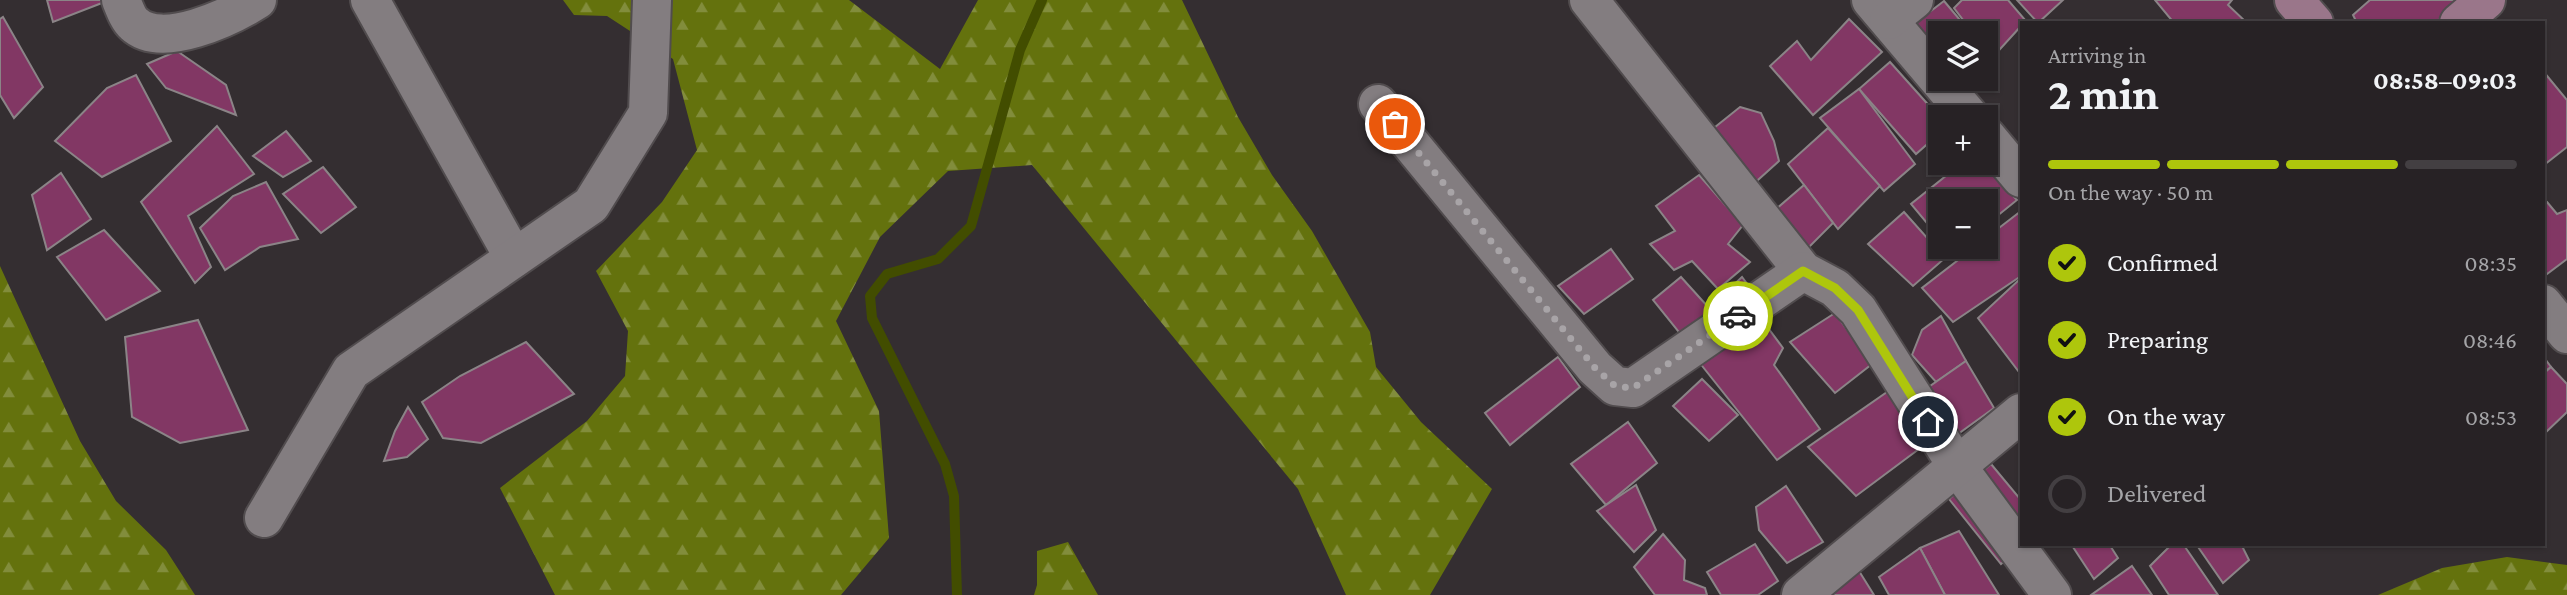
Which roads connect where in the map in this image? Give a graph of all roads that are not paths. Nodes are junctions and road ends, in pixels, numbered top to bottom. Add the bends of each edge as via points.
1 (121, 0) edge
2 (257, 0) edge
3 (370, 0) edge
4 (652, 0) edge
5 (1589, 0) edge
6 (2294, 0) edge
7 (2486, 0) edge
8 (1891, 7) edge
9 (2312, 21) edge
10 (2461, 21) edge
11 (1378, 104) dead end
12 (1961, 105) edge
13 (1998, 150) edge
14 (2020, 177) edge
15 (514, 258) junction
16 (1803, 271) junction
17 (2020, 414) edge
18 (1957, 466) junction
19 (264, 518) dead end
20 (1816, 590) edge
21 (2052, 595) edge

1 - 2 street via 134,24 152,34 183,33
3 - 15 street
4 - 15 street via 648,113 591,205
5 - 16 street
6 - 9 street
7 - 10 street
8 - 12 street
11 - 16 street via 1595,368 1615,386 1633,388
13 - 14 street
15 - 19 street via 351,371
16 - 18 street via 1835,288 1858,310
17 - 18 street
18 - 20 street
18 - 21 street

